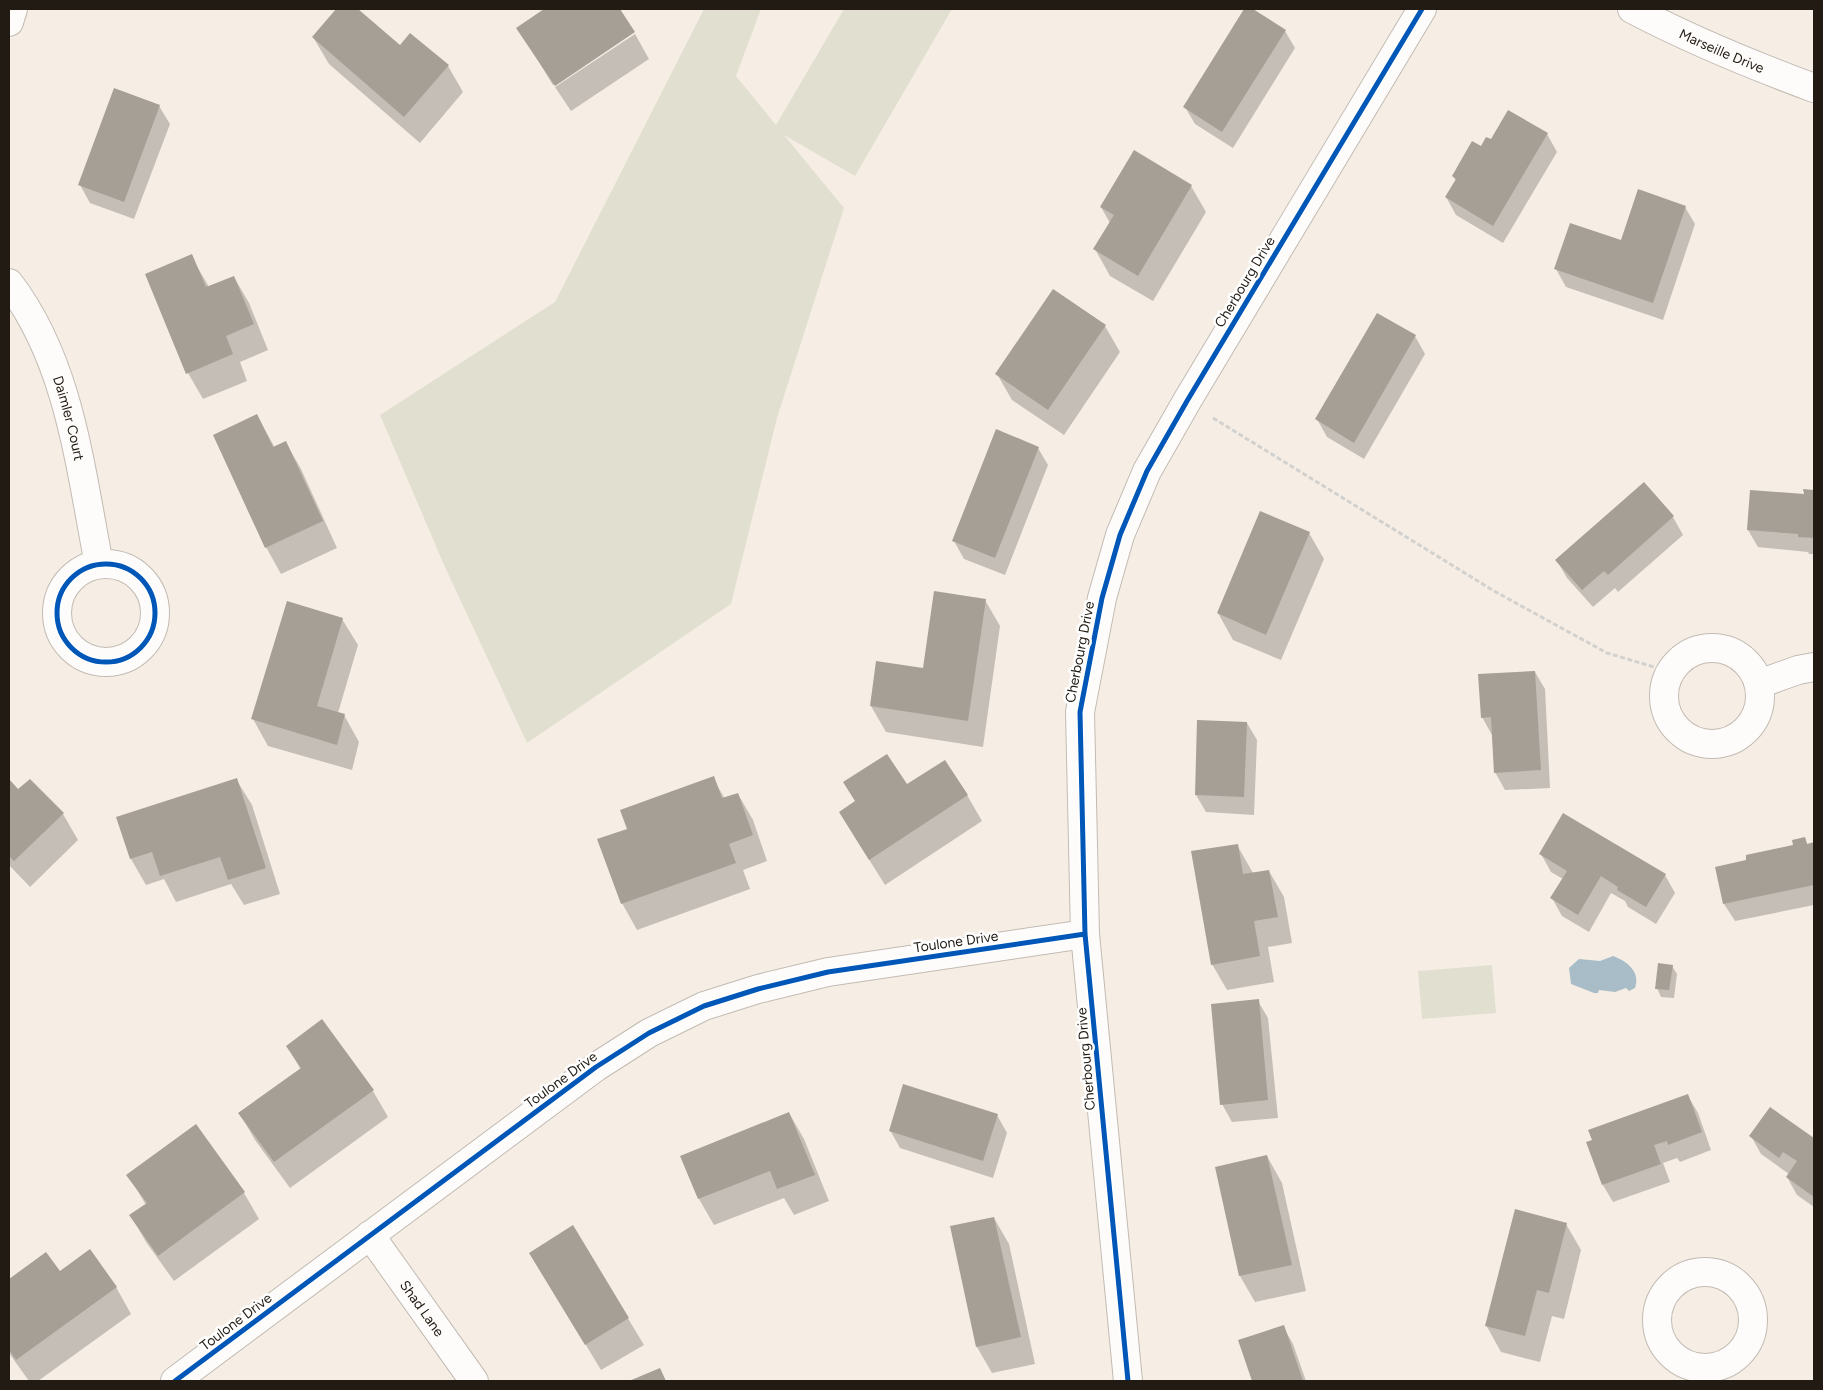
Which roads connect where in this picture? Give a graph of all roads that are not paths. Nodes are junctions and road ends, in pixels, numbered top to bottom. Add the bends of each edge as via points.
1 (13, 9) edge
2 (1422, 9) edge
3 (1632, 9) edge
4 (9, 22) edge
5 (1814, 88) edge
6 (9, 283) edge
7 (99, 564) dead end
8 (1814, 667) edge
9 (1759, 684) junction
10 (1086, 934) junction
11 (370, 1234) junction
12 (175, 1381) edge
13 (474, 1381) edge
14 (1128, 1381) edge

1 - 4 street
2 - 10 street, Cherbourg Drive via 1187,401 1147,471 1120,535 1102,598 1080,712
3 - 5 street, Marseille Drive via 1746,63
6 - 7 street, Daimler Court via 43,338 60,382
8 - 9 street
9 - 9 street via 1752,669 1740,657 1725,650 1709,648 1692,652 1678,661 1669,675 1664,692 1665,708 1672,723 1699,743 1716,744 1732,740 1756,717 1760,701
10 - 11 street, Toulone Drive via 828,972 704,1006 649,1033 596,1067
10 - 14 street, Cherbourg Drive
11 - 12 street, Toulone Drive
11 - 13 street, Shad Lane

